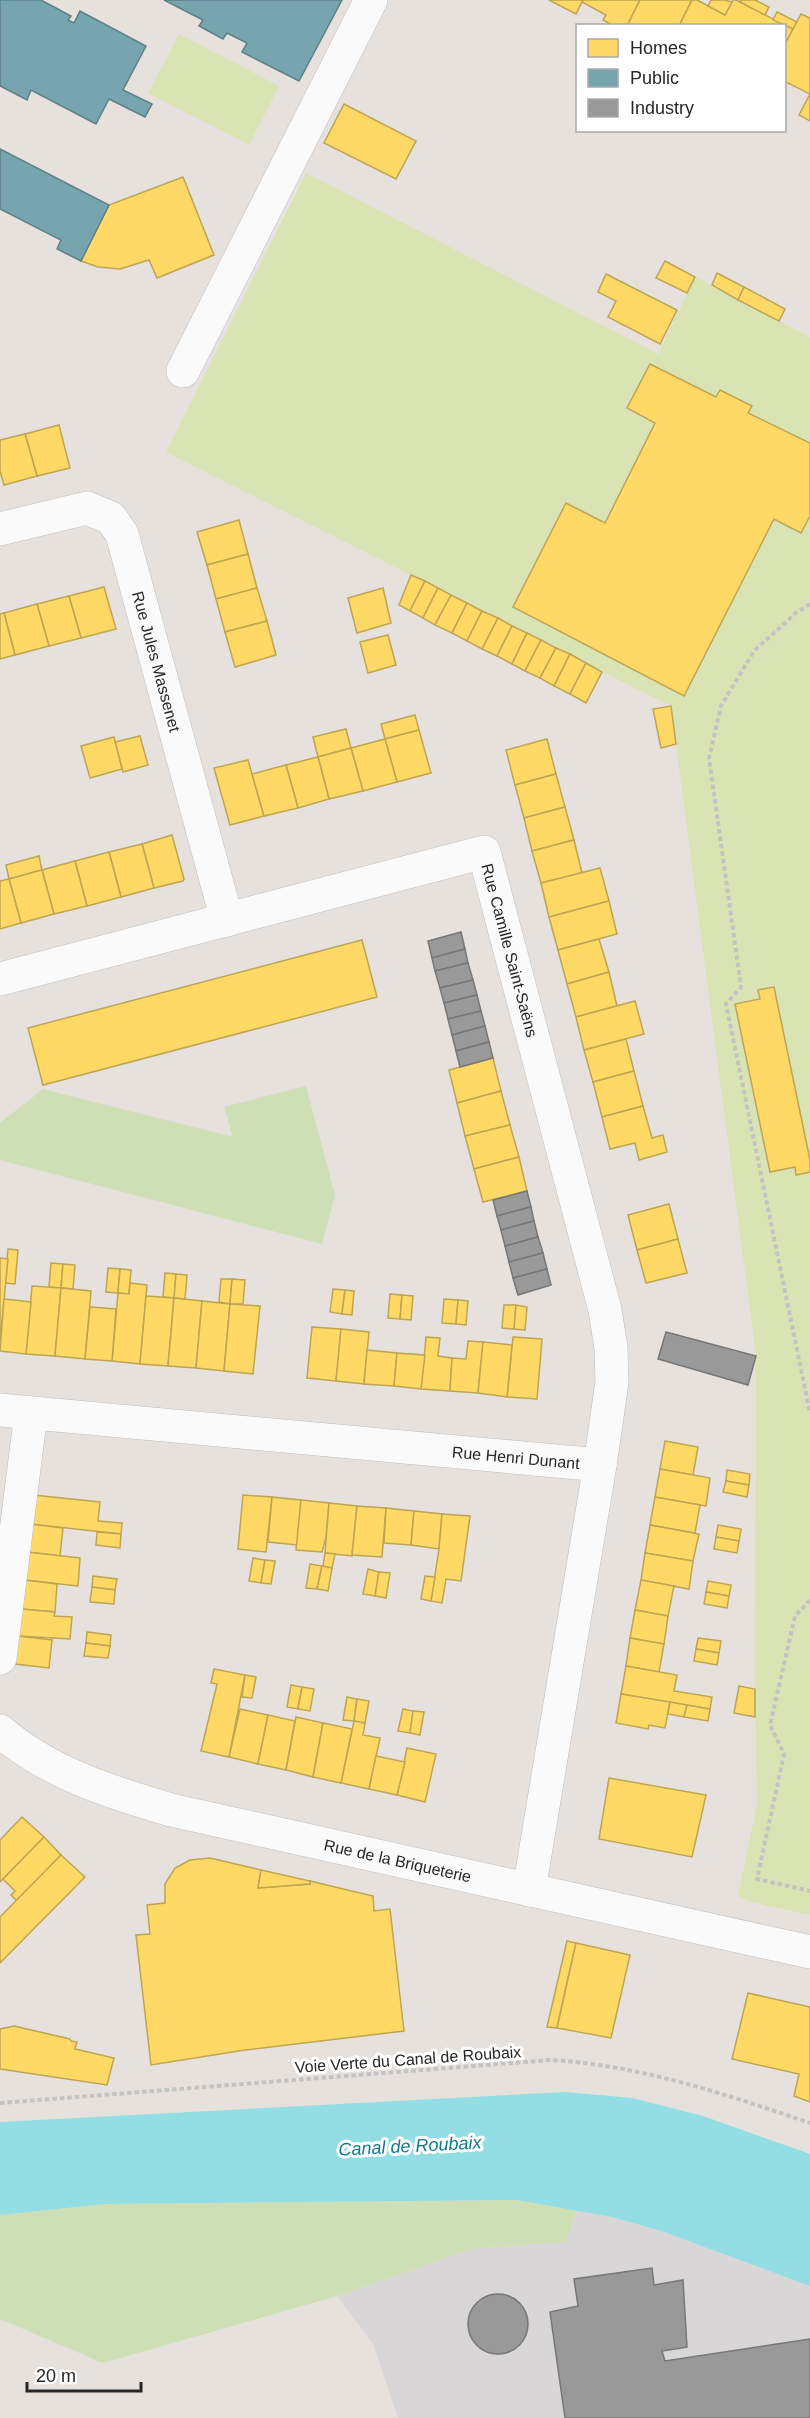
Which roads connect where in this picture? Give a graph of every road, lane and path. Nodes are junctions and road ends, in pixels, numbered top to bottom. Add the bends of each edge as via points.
1 (371, 0) edge
2 (183, 371) dead end
3 (0, 529) edge
4 (810, 604) edge
5 (227, 920) junction
6 (0, 979) edge
7 (16, 1412) edge
8 (810, 1413) edge
9 (600, 1465) junction
10 (810, 1600) edge
11 (0, 1658) edge
12 (0, 1731) edge
13 (30, 1754) junction
14 (0, 1766) edge
15 (529, 1890) junction
16 (810, 1892) edge
17 (810, 1952) edge
18 (0, 2103) edge
19 (810, 2123) edge

1 - 2 street
3 - 5 street, Rue Jules Massenet via 87,508 111,518 122,534
4 - 8 path via 754,651 721,706 709,758 741,987 726,1004
5 - 6 street, Rue Camille Saint-Saëns
5 - 9 street, Rue Camille Saint-Saëns via 484,852 605,1310 612,1382
7 - 9 street, Rue Henri Dunant
7 - 11 street
9 - 15 street, Rue Henri Dunant
10 - 16 path via 795,1616 770,1725 784,1754 757,1879
12 - 13 street, Rue de la Briqueterie
13 - 14 street
13 - 15 street, Rue de la Briqueterie via 105,1791 171,1810
15 - 17 street, Rue de la Briqueterie
18 - 19 path, Voie Verte du Canal de Roubaix via 550,2060 588,2062 665,2077

